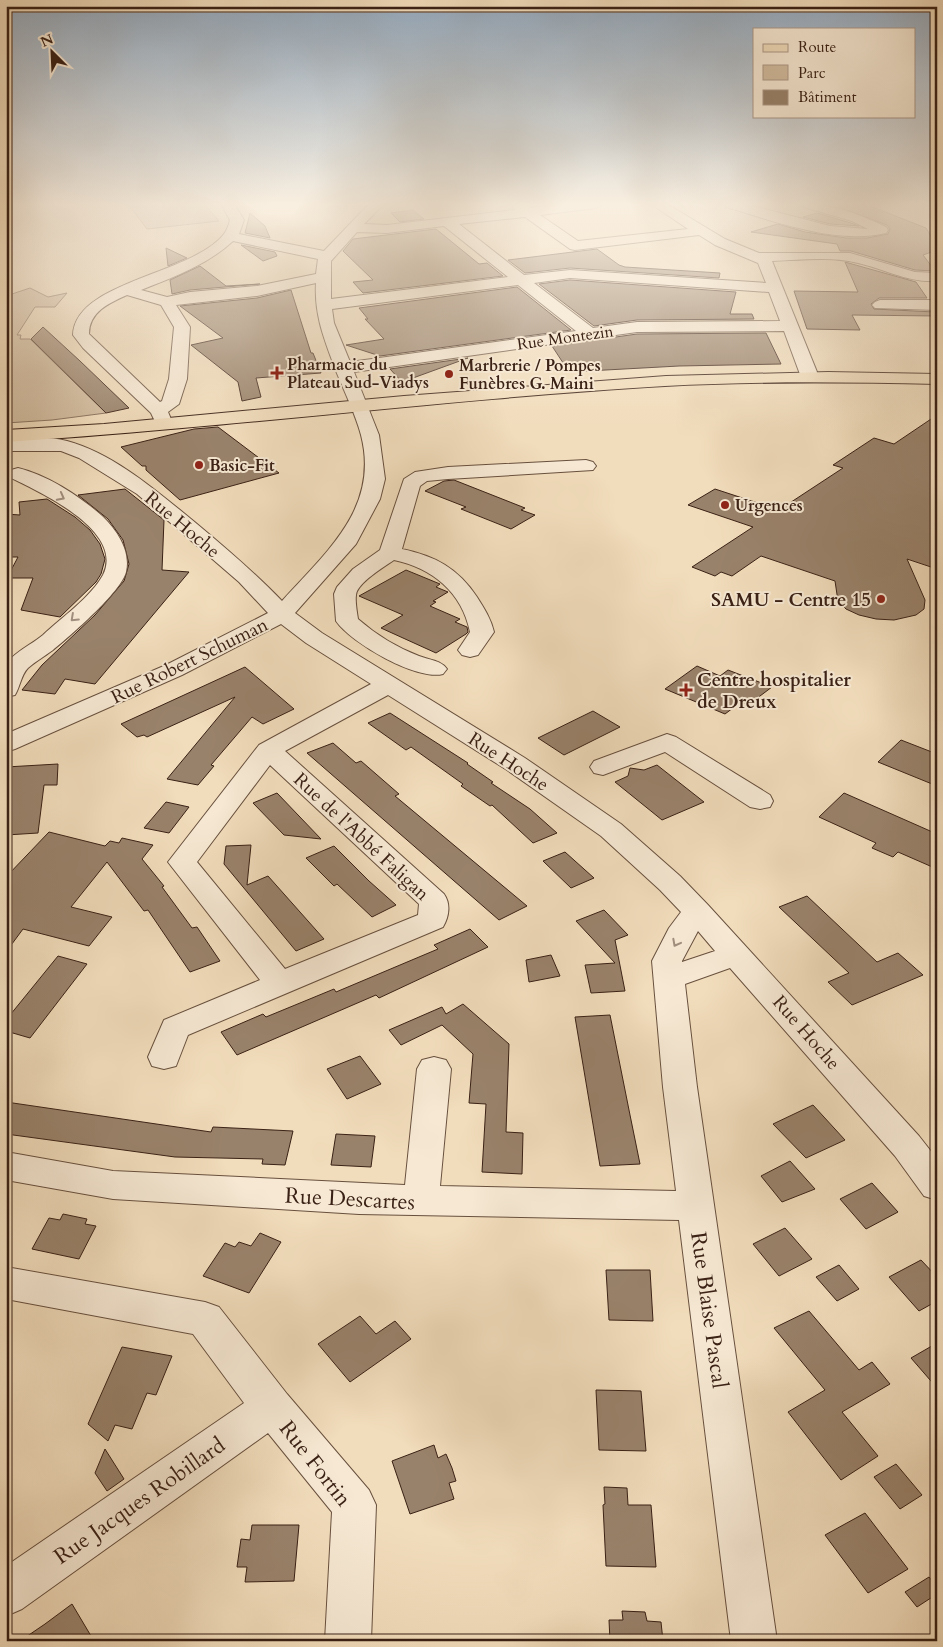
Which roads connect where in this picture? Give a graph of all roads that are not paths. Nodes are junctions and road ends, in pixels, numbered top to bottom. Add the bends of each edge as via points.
1 (147, 281) edge
2 (307, 281) edge
3 (324, 281) edge
4 (520, 281) joint
5 (676, 281) edge
6 (771, 281) edge
7 (774, 288) junction
8 (125, 290) junction
9 (167, 302) junction
10 (324, 305) junction
11 (880, 305) dead end
12 (937, 305) edge
13 (789, 326) junction
14 (590, 334) junction
15 (343, 368) junction
16 (937, 374) edge
17 (809, 375) junction
18 (937, 379) edge
19 (358, 403) junction
20 (162, 417) junction
21 (6, 429) edge
22 (6, 436) edge
23 (37, 444) junction
24 (6, 445) edge
25 (588, 470) dead end
26 (12, 482) edge
27 (390, 553) junction
28 (282, 614) junction
29 (470, 650) dead end
30 (12, 663) edge
31 (435, 669) dead end
32 (387, 686) junction
33 (6, 690) edge
34 (6, 744) edge
35 (268, 750) junction
36 (603, 767) dead end
37 (760, 801) dead end
38 (698, 912) junction
39 (737, 954) junction
40 (668, 979) junction
41 (280, 984) junction
42 (164, 1057) dead end
43 (434, 1069) dead end
44 (6, 1166) edge
45 (937, 1186) edge
46 (421, 1201) junction
47 (696, 1206) junction
48 (7, 1283) edge
49 (272, 1407) junction
50 (6, 1593) edge
51 (348, 1641) edge
52 (754, 1641) edge

1 - 8 street
2 - 9 street via 257,292
3 - 10 street, Rue Robert Schuman
4 - 10 street
4 - 14 street
5 - 7 street
6 - 7 street
7 - 13 street
8 - 9 street
8 - 20 street via 103,301 88,314 82,322 81,335
9 - 20 street via 182,327 178,379
10 - 15 street, Rue Robert Schuman via 326,323
11 - 12 street
13 - 14 street, Rue Montezin via 666,326
13 - 17 street
14 - 15 street, Rue Montezin
15 - 19 street, Rue Robert Schuman
16 - 17 main road
17 - 18 main road
17 - 19 main road via 608,384
17 - 19 main road via 610,379
19 - 20 main road
19 - 20 main road via 272,416
19 - 28 street, Rue Robert Schuman via 374,456 370,499 341,550
20 - 21 main road
20 - 22 main road via 88,431
23 - 24 street, Rue Hoche
23 - 26 street
23 - 28 street, Rue Hoche via 63,446 86,454 144,490 259,576
25 - 27 street via 582,476 542,469 422,476 408,488 407,502
26 -> 30 street via 82,508 103,529 117,553 115,573 92,601 36,653
27 - 29 street via 441,569 459,584 482,632
27 - 31 street via 348,586 345,594 347,621 361,634 410,661
28 - 32 street, Rue Hoche
28 - 34 street, Rue Robert Schuman via 220,648
30 - 33 street
32 - 35 street
32 - 38 street, Rue Hoche via 516,764 611,830
35 - 41 street via 182,862
35 - 41 street, Rue de l'Abbé Faligan via 434,901 432,920
36 - 37 street via 667,742
38 - 39 street, Rue Hoche
38 -> 40 street, Rue Blaise Pascal via 684,928 667,961
39 - 40 street
39 - 45 street, Rue Hoche via 906,1146
40 - 47 street, Rue Blaise Pascal
41 - 42 street via 175,1028
43 - 46 street
44 - 46 street, Rue Descartes via 112,1185
46 - 47 street, Rue Descartes
47 - 52 street, Rue Blaise Pascal
48 - 49 street, Rue Fortin via 205,1318
49 - 50 street, Rue Jacques Robillard
49 - 51 street, Rue Fortin via 354,1506

